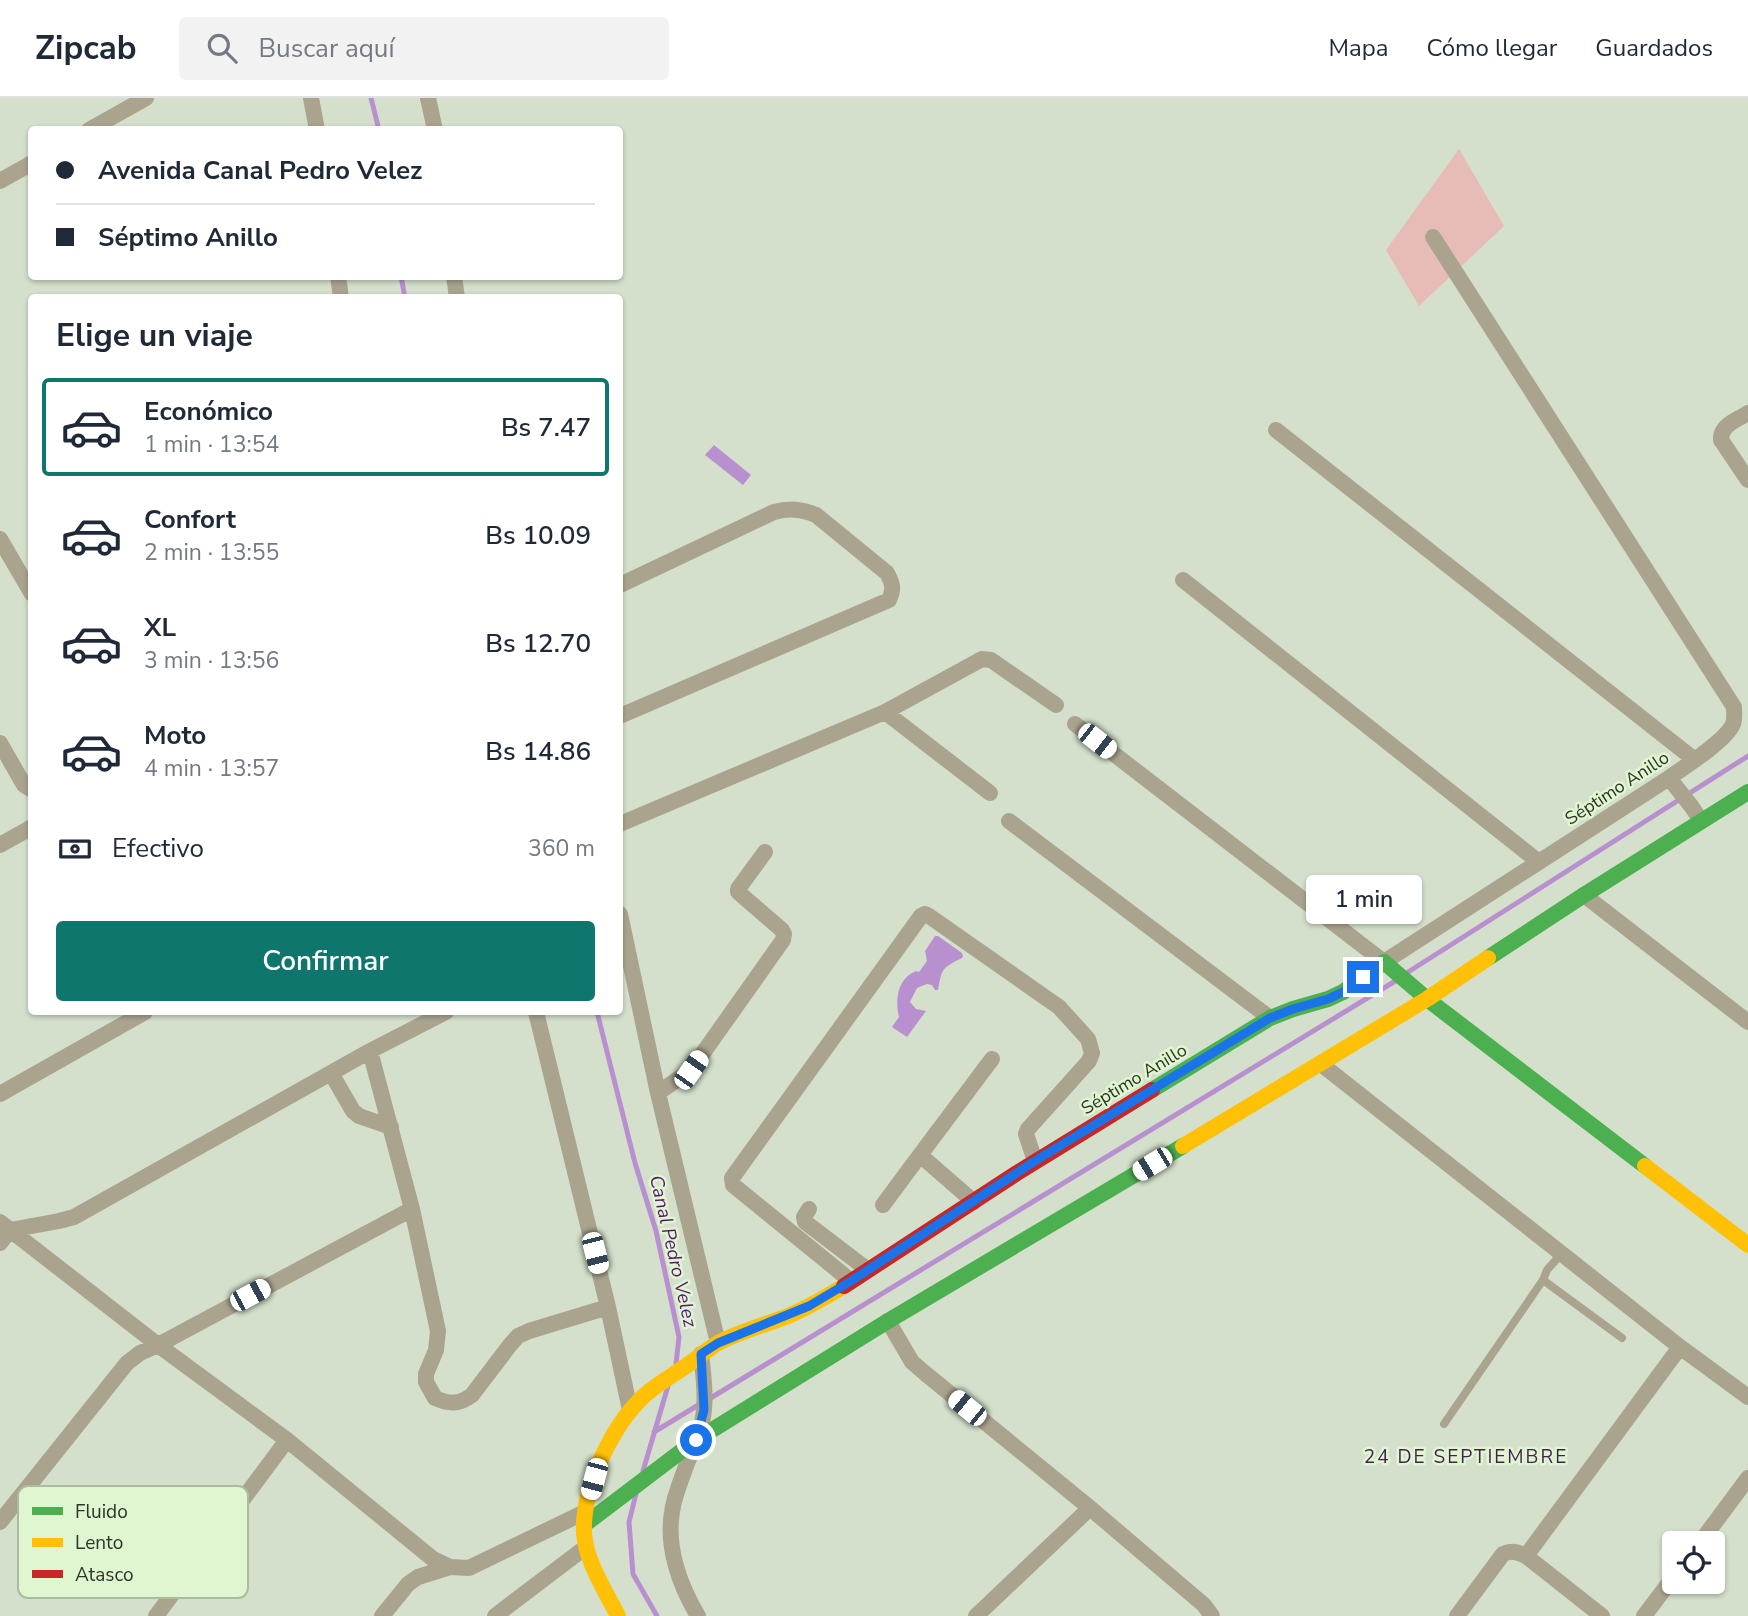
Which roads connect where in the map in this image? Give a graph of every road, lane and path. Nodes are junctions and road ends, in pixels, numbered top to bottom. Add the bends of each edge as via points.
1 (146, 98) edge
2 (311, 98) edge
3 (428, 98) edge
4 (96, 126) edge
5 (316, 126) edge
6 (434, 126) edge
7 (28, 165) edge
8 (0, 181) edge
9 (1433, 237) dead end
10 (1748, 413) edge
11 (1276, 430) dead end
12 (1748, 480) edge
13 (0, 538) edge
14 (1183, 580) dead end
15 (623, 583) edge
16 (28, 587) edge
17 (1056, 705) dead end
18 (886, 712) junction
19 (623, 715) edge
20 (1075, 724) dead end
21 (0, 743) edge
22 (1695, 760) junction
23 (1669, 778) junction
24 (28, 788) edge
25 (1748, 792) edge
26 (990, 793) dead end
27 (1009, 821) dead end
28 (1701, 821) junction
29 (623, 823) edge
30 (28, 829) edge
31 (0, 845) edge
32 (765, 852) dead end
33 (1539, 862) junction
34 (1584, 895) junction
35 (623, 928) edge
36 (1384, 962) junction
37 (1427, 999) junction
38 (140, 1015) edge
39 (440, 1015) edge
40 (537, 1015) edge
41 (1270, 1018) junction
42 (1748, 1022) edge
43 (370, 1051) junction
44 (992, 1059) dead end
45 (1321, 1064) junction
46 (331, 1073) junction
47 (658, 1093) junction
48 (0, 1094) edge
49 (391, 1127) junction
50 (920, 1155) junction
51 (1035, 1161) junction
52 (974, 1202) junction
53 (883, 1205) dead end
54 (412, 1209) junction
55 (809, 1209) dead end
56 (3, 1231) edge
57 (1748, 1245) edge
58 (1562, 1253) junction
59 (868, 1270) junction
60 (1543, 1280) junction
61 (851, 1281) junction
62 (608, 1307) junction
63 (888, 1321) junction
64 (1622, 1338) dead end
65 (718, 1343) junction
66 (158, 1345) junction
67 (1680, 1347) junction
68 (698, 1357) junction
69 (1748, 1397) edge
70 (630, 1410) junction
71 (1444, 1424) dead end
72 (287, 1440) junction
73 (696, 1440) junction
74 (1748, 1478) edge
75 (29, 1486) edge
76 (248, 1492) edge
77 (18, 1499) edge
78 (1090, 1508) junction
79 (585, 1519) junction
80 (0, 1522) edge
81 (1709, 1531) edge
82 (586, 1547) junction
83 (1526, 1556) junction
84 (450, 1567) junction
85 (1662, 1592) edge
86 (169, 1598) edge
87 (156, 1616) edge
88 (382, 1616) edge
89 (495, 1616) edge
90 (618, 1616) edge
91 (698, 1616) edge
92 (976, 1616) edge
93 (1212, 1616) edge
94 (1457, 1616) edge
95 (1602, 1616) edge
96 (1644, 1616) edge

1 - 4 street
2 - 5 street
3 - 6 street
7 - 8 street
9 - 22 street, Séptimo Anillo via 1734,707 1734,722 1727,733
10 - 12 street via 1724,428 1721,440
11 - 22 street
13 - 16 street
14 - 33 street
15 - 19 street via 789,509 816,516 887,573 893,592 889,600
17 - 18 street via 986,659
18 - 26 street
18 - 29 street
20 - 36 street
21 - 24 street
22 - 23 street, Séptimo Anillo
23 - 28 street
23 - 33 street, Séptimo Anillo
25 - 28 street
27 - 41 street
28 - 34 street
30 - 31 street
32 - 47 street via 738,892 782,930 783,940 691,1070
33 - 36 street, Séptimo Anillo
34 - 37 street
34 - 42 street
35 - 47 street
36 - 37 street
36 - 41 street, Séptimo Anillo via 1335,996
37 - 45 street
37 - 57 street
38 - 48 street
39 - 43 street
40 - 62 street
41 - 51 street, Séptimo Anillo
43 - 46 street
43 - 49 street
44 - 50 street
45 - 58 street
45 - 63 street
46 - 49 street via 353,1111
46 - 56 street via 74,1217
47 - 65 street
49 - 54 street
50 - 52 street
50 - 53 street
51 - 52 street, Séptimo Anillo
51 - 61 street via 1028,1129 1088,1061 1092,1053 1088,1039 1059,1007 929,916 920,916 732,1178 733,1185
52 - 59 street, Séptimo Anillo
54 - 62 street via 438,1331 426,1374 435,1398 454,1404 472,1395 517,1336
54 - 66 street
55 - 59 street via 805,1222
56 - 66 street
58 - 60 lane
58 - 67 street
59 - 61 street, Séptimo Anillo
60 - 64 lane
60 - 71 lane
61 - 65 street, Séptimo Anillo via 809,1306
62 - 70 street
63 - 73 street
63 - 78 street via 912,1362
65 - 68 street, Séptimo Anillo
66 - 72 street
66 - 75 street via 127,1363
67 - 69 street
67 - 83 street
68 - 70 street, Séptimo Anillo
68 - 73 street via 704,1410
70 - 79 street, Séptimo Anillo via 603,1455
72 - 76 street
72 - 84 street via 433,1559
73 - 79 street
73 - 91 street via 671,1514 671,1539 676,1569
74 - 81 street
77 - 80 street
78 - 92 street
78 - 93 street
79 - 82 street
79 - 84 street via 468,1568
82 - 89 street
82 - 90 street
83 - 94 street via 1516,1551 1503,1554
83 - 95 street
84 - 88 street via 408,1584
85 - 96 street
86 - 87 street

